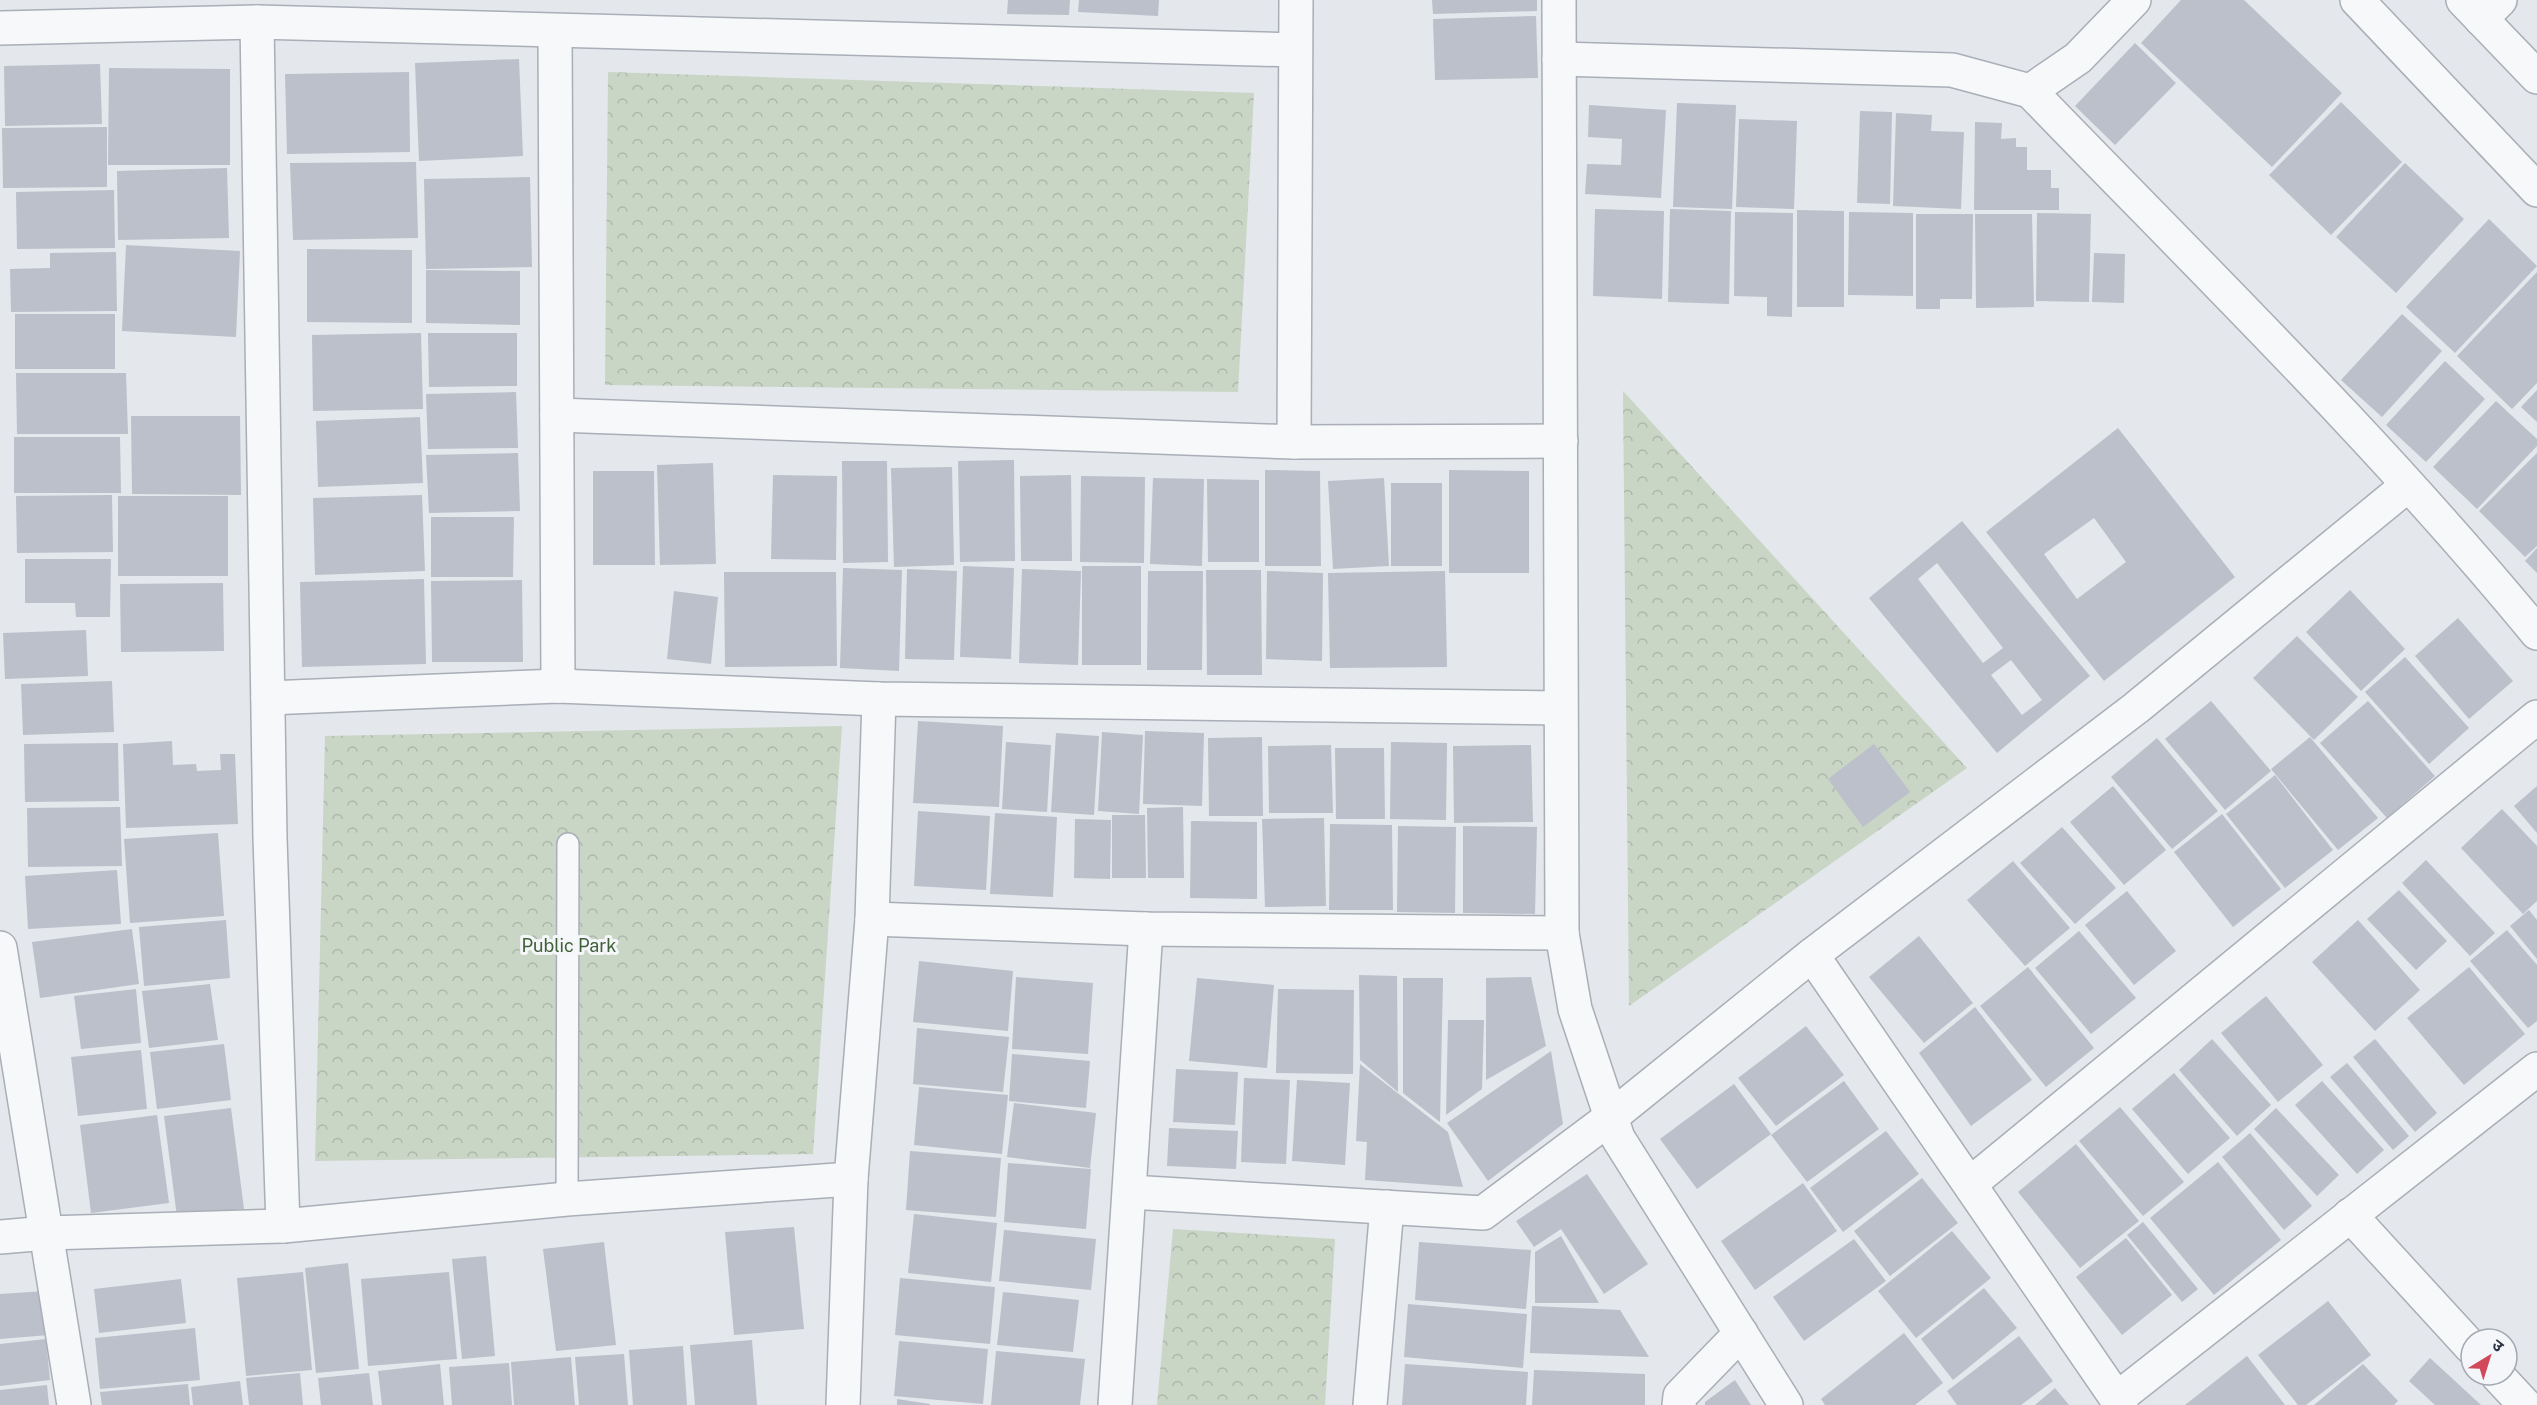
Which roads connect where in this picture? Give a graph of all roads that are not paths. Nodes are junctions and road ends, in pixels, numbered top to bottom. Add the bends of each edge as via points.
1 (1296, 0) edge
2 (1559, 0) edge
3 (2134, 0) edge
4 (2356, 0) edge
5 (2481, 6) edge
6 (257, 22) junction
7 (0, 28) edge
8 (555, 31) junction
9 (1295, 50) junction
10 (1559, 58) junction
11 (2537, 76) edge
12 (2030, 91) junction
13 (2537, 190) edge
14 (557, 415) junction
15 (1294, 441) junction
16 (1561, 441) junction
17 (2408, 485) junction
18 (2537, 633) edge
19 (558, 687) junction
20 (268, 698) junction
21 (879, 699) junction
22 (1560, 708) junction
23 (2537, 717) edge
24 (568, 844) dead end
25 (872, 919) junction
26 (1146, 929) junction
27 (1563, 933) junction
28 (0, 948) edge
29 (1812, 955) junction
30 (2537, 1069) edge
31 (1610, 1118) junction
32 (851, 1179) junction
33 (1970, 1184) junction
34 (1130, 1191) junction
35 (567, 1199) junction
36 (1387, 1208) junction
37 (2350, 1215) junction
38 (283, 1226) junction
39 (47, 1233) junction
40 (0, 1237) edge
41 (1741, 1333) junction
42 (2459, 1334) edge
43 (2508, 1387) edge
44 (2120, 1402) edge
45 (74, 1405) edge
46 (843, 1405) edge
47 (1115, 1405) edge
48 (1370, 1405) edge
49 (1679, 1405) edge
50 (1786, 1405) edge
51 (2525, 1405) edge

1 - 9 street
2 - 10 street
3 - 12 street via 2078,58
4 - 13 street
5 - 11 street
6 - 7 street
6 - 8 street
6 - 20 street
8 - 9 street
8 - 14 street
9 - 15 street
10 - 12 street via 1952,70
10 - 16 street
12 - 17 street via 2350,420
14 - 15 street
14 - 19 street
15 - 16 street
16 - 22 street
17 - 18 street
17 - 29 street via 2136,708
19 - 20 street
19 - 21 street
20 - 38 street
21 - 22 street
21 - 25 street
22 - 27 street
23 - 33 street
24 - 35 lane
25 - 26 street
25 - 32 street
26 - 27 street
26 - 34 street
27 - 31 street via 1575,1009
28 - 39 street
29 - 31 street
29 - 33 street
30 - 37 street
31 - 36 street via 1483,1213
31 - 41 street via 1618,1138
32 - 35 street
32 - 46 street
33 - 44 street
34 - 36 street
34 - 47 street
35 - 38 street
36 - 48 street
37 - 42 street
37 - 44 street
38 - 39 street
39 - 40 street
39 - 45 street
41 - 49 street via 1680,1396
41 - 50 street
43 - 51 street

